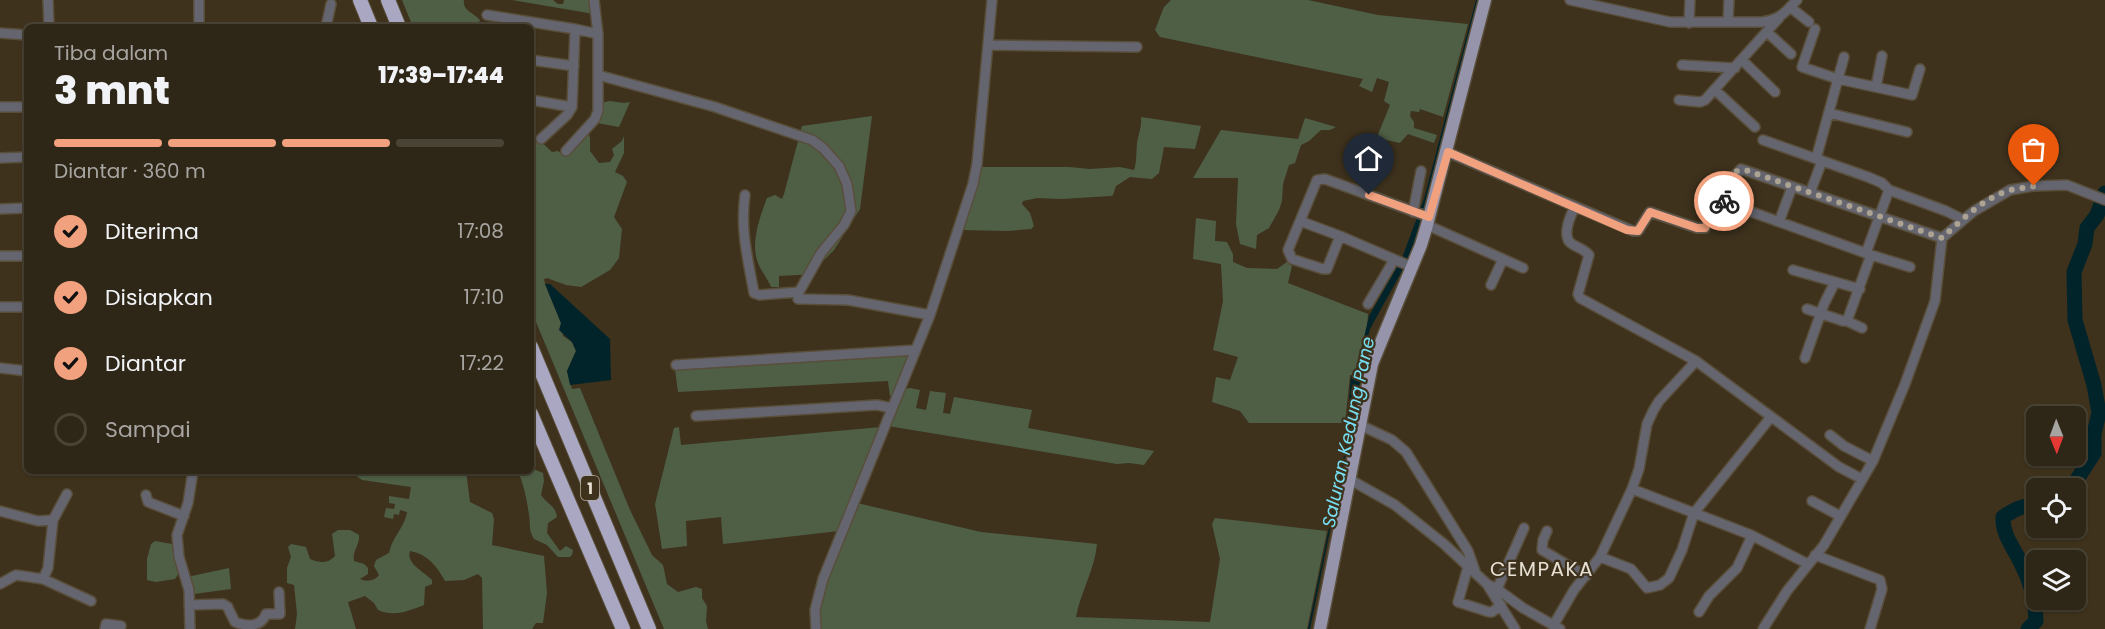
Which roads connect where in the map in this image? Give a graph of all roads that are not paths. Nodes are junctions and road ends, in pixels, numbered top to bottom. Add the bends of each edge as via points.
1 (48, 0) edge
2 (199, 0) edge
3 (360, 0) edge
4 (388, 0) edge
5 (594, 0) edge
6 (992, 0) edge
7 (1485, 0) edge
8 (1570, 0) edge
9 (1690, 0) edge
10 (1730, 0) edge
11 (331, 4) dead end
12 (1794, 4) edge
13 (487, 15) dead end
14 (1779, 18) junction
15 (1728, 22) junction
16 (1689, 23) junction
17 (48, 24) edge
18 (199, 24) edge
19 (328, 24) edge
20 (370, 24) edge
21 (398, 24) edge
22 (575, 29) junction
23 (1767, 32) junction
24 (0, 33) edge
25 (598, 34) junction
26 (24, 35) edge
27 (988, 45) junction
28 (1137, 47) dead end
29 (1791, 54) dead end
30 (1882, 56) dead end
31 (1844, 57) dead end
32 (534, 60) edge
33 (1738, 64) junction
34 (1682, 65) dead end
35 (574, 66) junction
36 (1920, 69) dead end
37 (598, 75) junction
38 (1838, 79) junction
39 (1876, 87) junction
40 (1714, 90) junction
41 (1775, 92) dead end
42 (1679, 100) dead end
43 (534, 101) edge
44 (0, 107) edge
45 (24, 107) edge
46 (572, 107) junction
47 (1829, 113) junction
48 (1755, 127) dead end
49 (1907, 132) dead end
50 (541, 139) dead end
51 (1763, 140) dead end
52 (566, 151) dead end
53 (1448, 152) junction
54 (24, 157) edge
55 (0, 158) edge
56 (1819, 160) junction
57 (1421, 171) dead end
58 (1792, 187) junction
59 (1889, 190) junction
60 (1810, 193) junction
61 (745, 195) dead end
62 (2101, 199) edge
63 (1724, 202) junction
64 (1575, 207) junction
65 (24, 208) edge
66 (0, 209) edge
67 (1423, 216) junction
68 (1878, 217) junction
69 (1962, 219) junction
70 (1300, 221) junction
71 (1779, 222) junction
72 (1340, 236) junction
73 (1942, 238) junction
74 (1869, 254) junction
75 (0, 256) edge
76 (24, 256) edge
77 (1503, 259) junction
78 (1396, 261) junction
79 (1410, 267) junction
80 (1910, 267) dead end
81 (1523, 268) dead end
82 (1793, 270) dead end
83 (1835, 282) junction
84 (1491, 285) dead end
85 (1860, 289) junction
86 (799, 292) junction
87 (1368, 304) dead end
88 (0, 307) edge
89 (24, 308) edge
90 (1807, 309) dead end
91 (1820, 314) junction
92 (930, 315) junction
93 (1847, 321) junction
94 (1862, 328) dead end
95 (916, 350) junction
96 (534, 354) edge
97 (1805, 358) dead end
98 (1696, 361) junction
99 (676, 364) dead end
100 (0, 368) edge
101 (24, 372) edge
102 (892, 408) junction
103 (696, 416) dead end
104 (1771, 417) junction
105 (534, 421) edge
106 (1360, 425) junction
107 (1830, 435) dead end
108 (1874, 460) junction
109 (193, 474) edge
110 (1349, 479) junction
111 (1863, 479) junction
112 (1632, 489) junction
113 (67, 494) dead end
114 (146, 495) dead end
115 (1812, 501) dead end
116 (0, 511) edge
117 (1694, 513) junction
118 (184, 516) junction
119 (1840, 516) junction
120 (53, 520) junction
121 (1524, 528) dead end
122 (1547, 531) dead end
123 (1752, 536) junction
124 (1815, 555) junction
125 (1600, 557) junction
126 (1808, 564) junction
127 (1472, 570) junction
128 (1586, 576) junction
129 (43, 579) junction
130 (0, 584) edge
131 (1487, 584) junction
132 (1497, 589) junction
133 (279, 592) dead end
134 (91, 601) dead end
135 (189, 605) junction
136 (1500, 605) junction
137 (1699, 612) dead end
138 (121, 626) dead end
139 (1556, 627) edge
140 (105, 629) edge
141 (190, 629) edge
142 (623, 629) edge
143 (648, 629) edge
144 (816, 629) edge
145 (1320, 629) edge
146 (1515, 629) edge
147 (1763, 629) edge
148 (1870, 629) edge

1 - 17 street
2 - 18 street
3 - 20 highway
4 - 21 highway
5 - 25 street
6 - 27 street
7 - 53 main road
8 - 16 street
9 - 16 street
10 - 15 street
11 - 19 street
12 - 14 street
12 - 38 street via 1812,26 1802,67
13 - 22 street
14 - 15 street
14 - 23 street
15 - 16 street
22 - 25 street
22 - 35 street
23 - 29 street
23 - 33 street
24 - 26 street
25 - 37 street
27 - 28 street
27 - 92 street via 977,164
30 - 39 street
31 - 38 street
32 - 35 street
33 - 34 street
33 - 40 street
33 - 41 street
35 - 46 street
36 - 39 street via 1912,95
37 - 52 street via 597,116
37 - 86 street via 715,107 812,140 833,158 845,177 851,211
38 - 39 street
38 - 47 street
40 - 42 street via 1700,102
40 - 48 street
43 - 46 street
44 - 45 street
46 - 50 street
47 - 49 street
47 - 56 street
51 - 56 street
53 - 64 street
53 - 67 main road
54 - 55 street
56 - 59 street via 1882,183
56 - 60 street
57 - 67 street
58 - 60 street
58 - 63 street via 1741,169 1734,176
58 - 71 street
59 - 68 street
59 - 69 street
60 - 68 street
61 - 86 street via 744,239 754,293
62 - 69 street via 2067,185 2010,190
63 - 64 street via 1716,206 1705,228 1650,212 1638,231
63 - 71 street
64 - 98 street via 1567,239 1589,255 1580,298
65 - 66 street
67 - 70 street via 1321,179 1315,183
67 - 77 street
67 - 79 main road
68 - 73 street
68 - 74 street
69 - 73 street
70 - 72 street
70 - 72 street via 1288,250 1292,259 1328,269
71 - 74 street
72 - 78 street
73 - 108 street via 1935,301
74 - 80 street
74 - 85 street
75 - 76 street
77 - 81 street
77 - 84 street
78 - 79 street
78 - 87 street
79 - 106 main road via 1372,364
82 - 83 street
83 - 85 street
83 - 91 street
85 - 93 street
86 - 92 street via 800,300 848,300
88 - 89 street
90 - 91 street
91 - 93 street
91 - 97 street
92 - 95 street
93 - 94 street
95 - 99 street
95 - 102 street
96 - 143 highway, 1
98 - 104 street
98 - 112 street via 1653,411
100 - 101 street
102 - 103 street via 877,405
102 - 144 street via 823,579 815,610
104 - 111 street
104 - 117 street
105 - 142 highway, 1
106 - 110 main road
106 - 127 street via 1392,440 1406,452 1468,550
107 - 108 street
108 - 111 street
109 - 118 street
110 - 127 street via 1395,505
110 - 145 main road
111 - 119 street
112 - 117 street
112 - 125 street
113 - 120 street
114 - 118 street via 148,502
115 - 119 street
116 - 120 street via 38,521
117 - 123 street
117 - 125 street via 1678,559 1669,578 1660,585 1647,588 1632,570
118 - 135 street via 177,546
119 - 124 street
120 - 129 street via 48,568
121 - 132 street
122 - 128 street via 1542,550
123 - 126 street
123 - 137 street via 1737,568
124 - 126 street
124 - 148 street via 1880,579 1882,589
125 - 128 street
126 - 147 street
127 - 131 street
127 - 136 street via 1458,602 1489,612
128 - 139 street via 1574,590
129 - 130 street via 16,575
129 - 134 street
131 - 132 street
131 - 136 street
132 - 139 street
133 - 135 street via 280,614 266,614 258,624 235,622 223,604
135 - 141 street
136 - 146 street
138 - 140 street via 106,624

